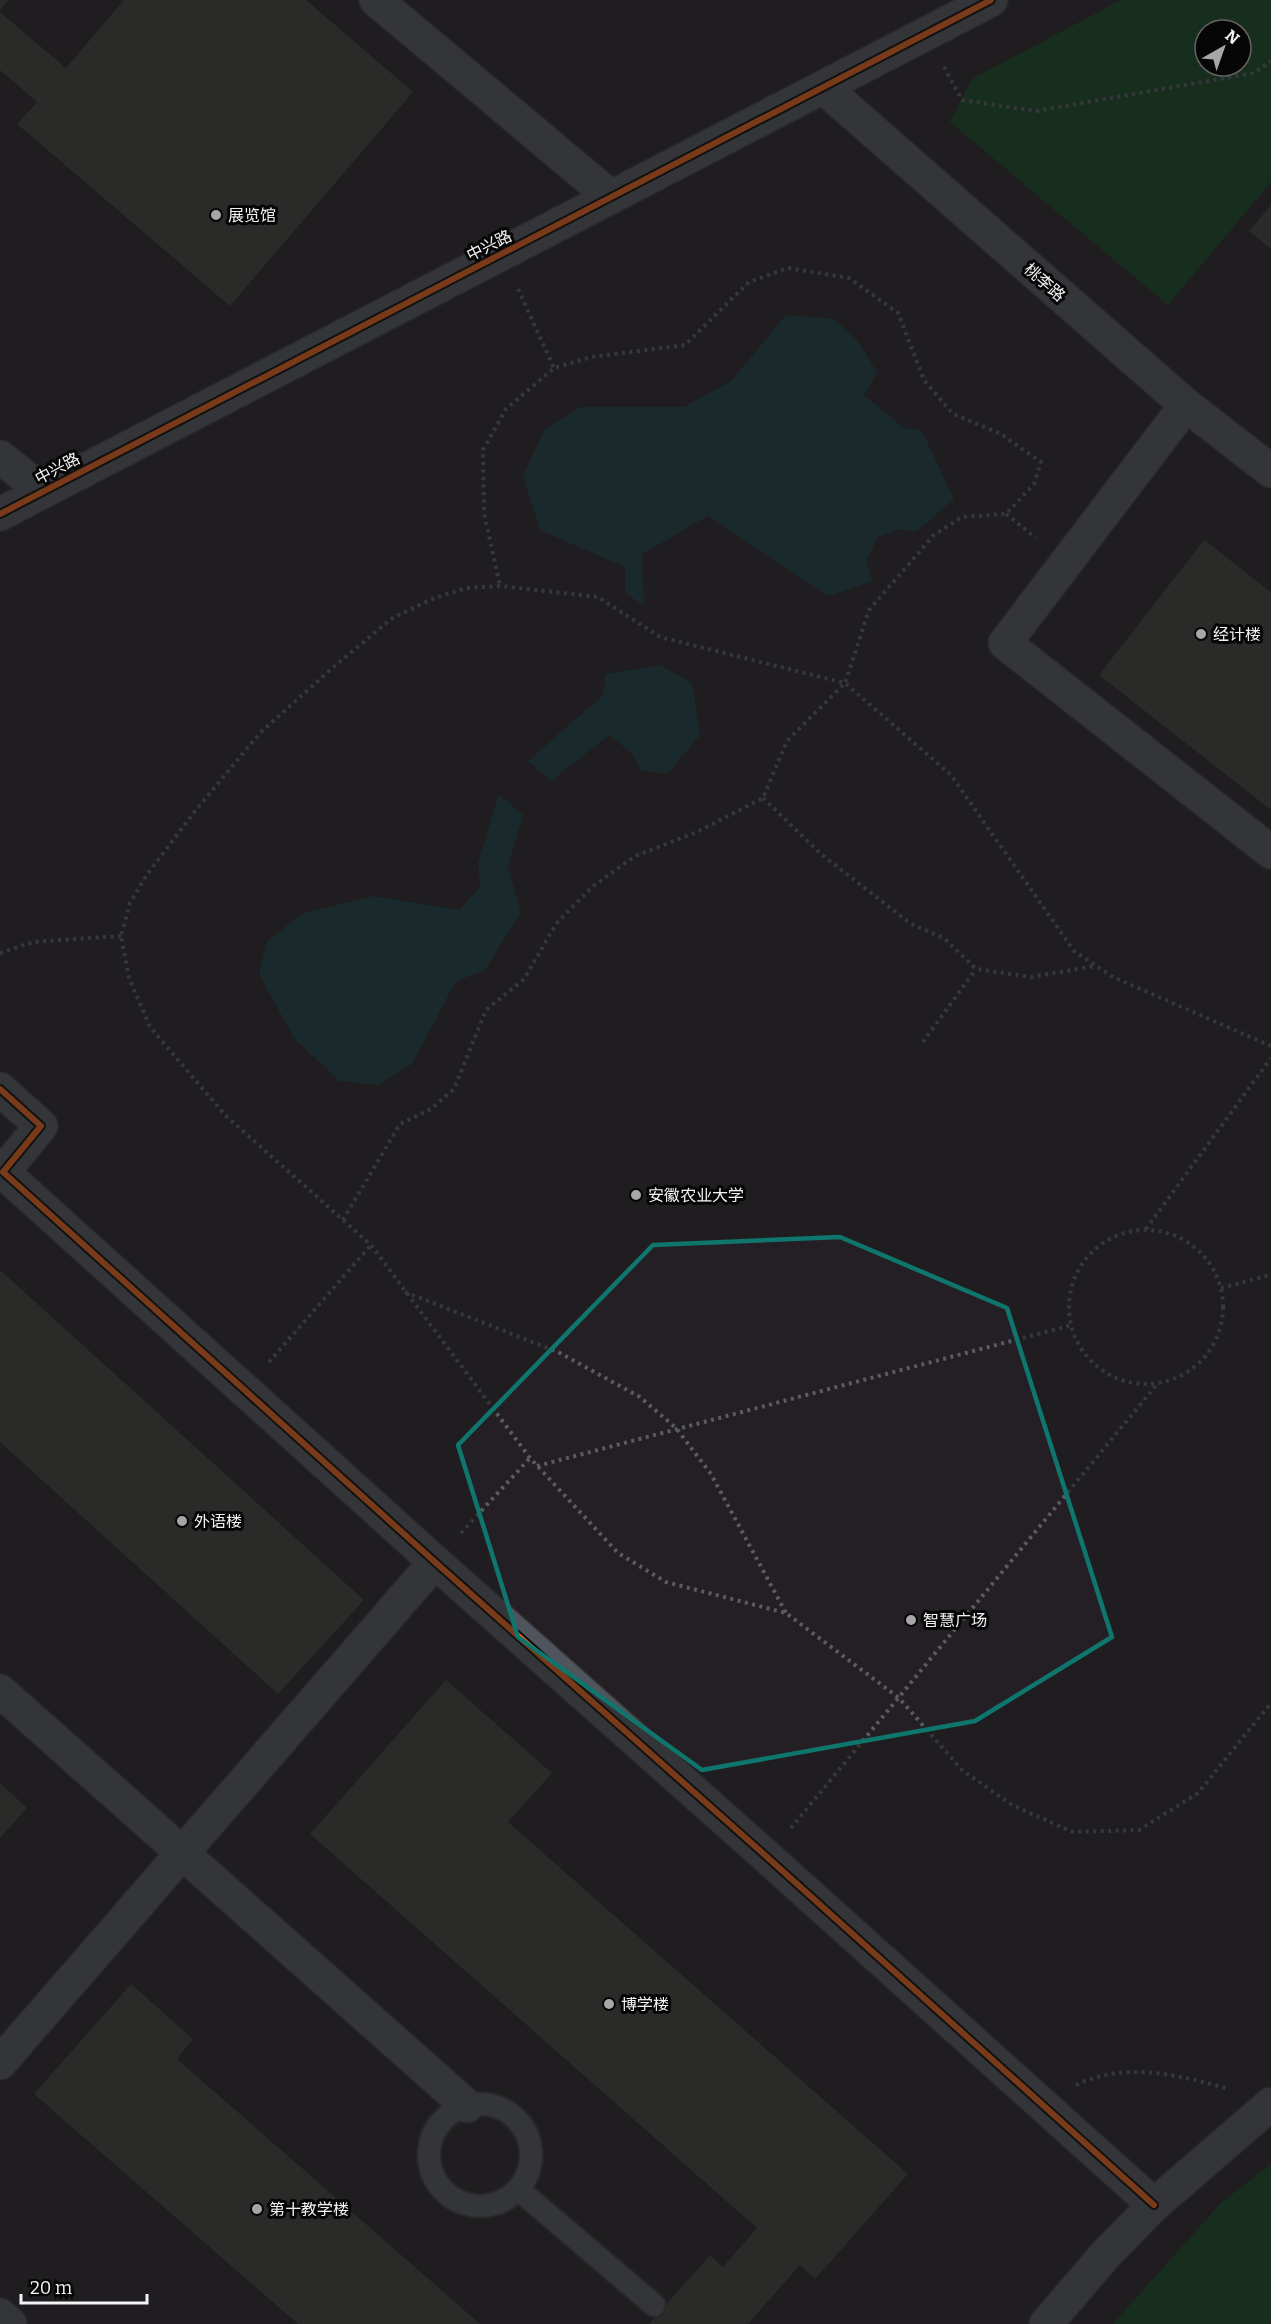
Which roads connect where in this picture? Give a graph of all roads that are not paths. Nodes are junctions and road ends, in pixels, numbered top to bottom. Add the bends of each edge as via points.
1 (376, 0) edge
2 (991, 0) edge
3 (823, 87) junction
4 (611, 197) junction
5 (1186, 405) junction
6 (0, 457) edge
7 (1271, 471) edge
8 (43, 491) junction
9 (0, 514) edge
10 (1271, 852) edge
11 (0, 1089) edge
12 (435, 1562) junction
13 (0, 1691) edge
14 (181, 1854) junction
15 (0, 2063) edge
16 (1271, 2104) edge
17 (467, 2106) junction
18 (518, 2189) junction
19 (1154, 2205) junction
20 (654, 2305) dead end
21 (0, 2315) edge
22 (10, 2324) edge
23 (1046, 2324) edge

1 - 4 street
2 - 3 street, 中兴路
3 - 4 street, 中兴路
3 - 5 street, 桃李路
4 - 8 street, 中兴路
5 - 7 street, 桃李路
5 - 10 street via 1005,643
6 - 8 street
8 - 9 street, 中兴路
11 - 12 street via 41,1126 3,1172
12 - 14 street
12 - 19 street
13 - 14 street
14 - 15 street
14 - 17 street
16 - 19 street
17 - 18 lane via 484,2104 500,2108 525,2131 531,2164
17 - 18 lane via 452,2112 432,2138 431,2171 439,2186 467,2205 484,2206 500,2203
18 - 20 lane
19 - 23 street
21 - 22 street

